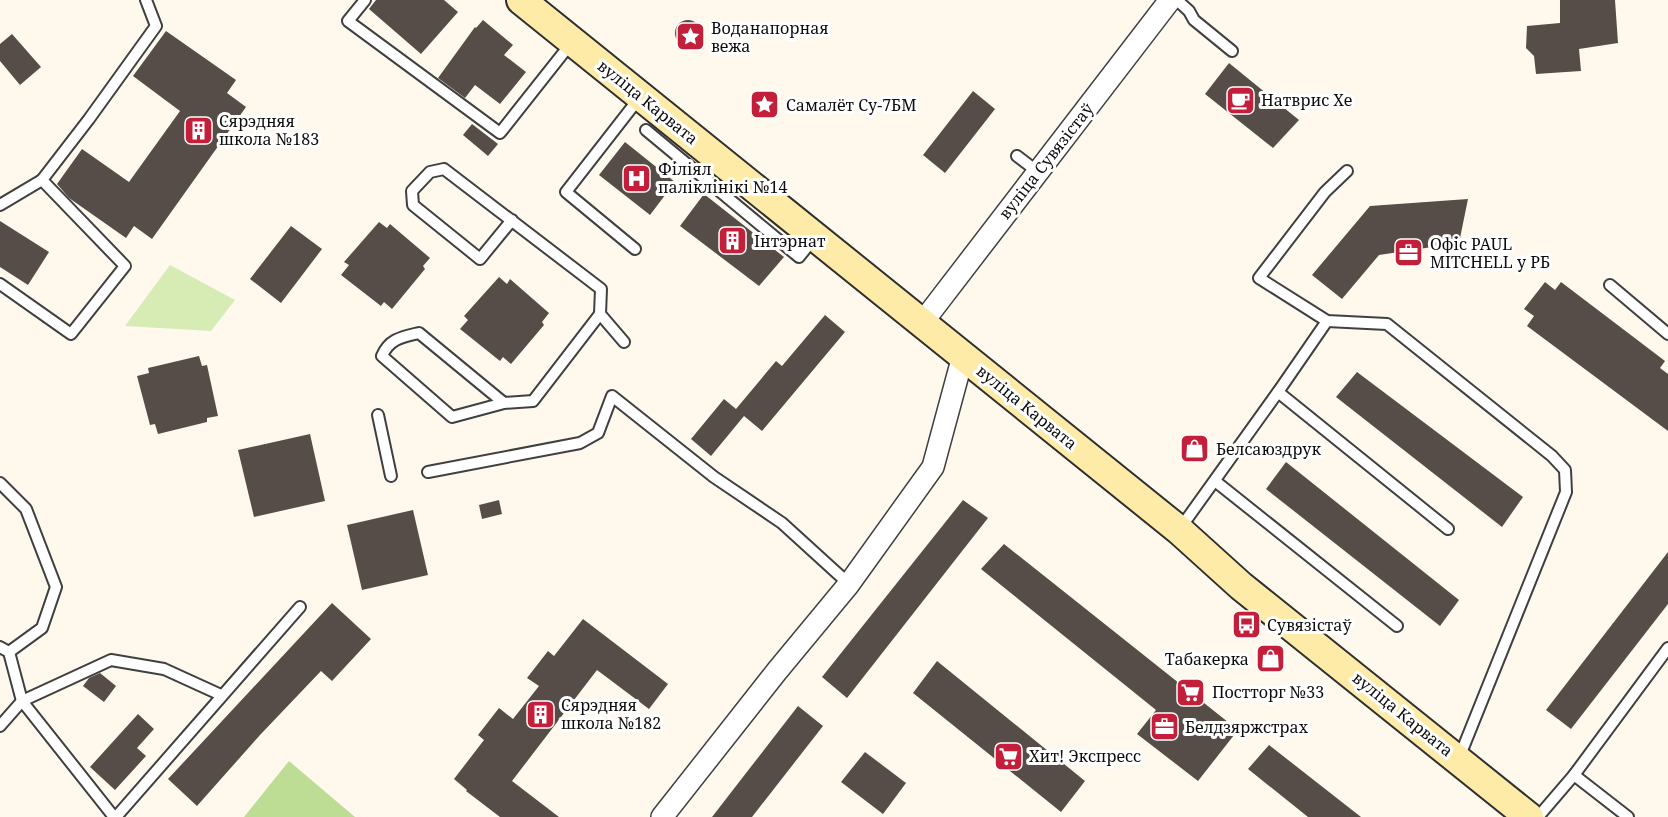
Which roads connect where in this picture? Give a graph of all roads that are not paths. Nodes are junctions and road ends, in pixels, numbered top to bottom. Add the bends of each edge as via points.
1 (146, 0) edge
2 (365, 0) edge
3 (1170, 0) edge
4 (1177, 0) edge
5 (533, 6) edge
6 (573, 41) junction
7 (1232, 51) dead end
8 (641, 96) junction
9 (646, 130) dead end
10 (1017, 156) dead end
11 (1347, 171) dead end
12 (1038, 172) junction
13 (42, 180) junction
14 (0, 205) edge
15 (512, 220) junction
16 (815, 237) junction
17 (635, 249) dead end
18 (0, 284) edge
19 (1610, 285) dead end
20 (600, 314) junction
21 (1327, 321) junction
22 (922, 323) junction
23 (1668, 334) edge
24 (624, 342) dead end
25 (963, 356) junction
26 (1278, 392) junction
27 (504, 403) junction
28 (378, 415) dead end
29 (428, 472) dead end
30 (392, 476) dead end
31 (1215, 481) junction
32 (0, 483) edge
33 (1448, 529) dead end
34 (1179, 530) junction
35 (849, 584) junction
36 (300, 607) dead end
37 (1397, 626) dead end
38 (1668, 648) edge
39 (4, 650) edge
40 (221, 695) junction
41 (22, 701) junction
42 (0, 726) edge
43 (1458, 759) junction
44 (1574, 775) junction
45 (115, 817) edge
46 (662, 817) edge
47 (1529, 817) edge
48 (1538, 817) edge
49 (1628, 817) edge

1 - 13 lane via 156,26
2 - 6 lane via 348,21 500,133
3 - 12 street, вуліца Сувязістаў
4 - 7 lane via 1194,20
5 - 6 street, вуліца Карвата
6 - 8 street, вуліца Карвата
8 - 16 street, вуліца Карвата
8 - 17 lane via 566,192
9 - 16 lane via 799,257
10 - 12 lane
11 - 21 lane via 1325,192 1259,278
12 - 22 street, вуліца Сувязістаў
13 - 14 lane
13 - 18 lane via 125,266 71,334
15 - 15 lane via 444,169 430,172 412,191 413,205 480,259
15 - 20 lane via 602,289
16 - 22 street, вуліца Карвата
19 - 23 lane
20 - 24 lane
20 - 27 lane via 533,401
21 - 26 lane
21 - 43 lane via 1387,324 1565,470 1566,492
22 - 25 street, вуліца Карвата
25 - 34 street, вуліца Карвата
25 - 35 street via 933,467
26 - 31 lane
26 - 33 lane
27 - 27 lane via 419,333 386,346 382,356 452,417
28 - 30 lane
29 - 35 lane via 580,443 598,433 612,396 714,477 782,523
31 - 34 lane
31 - 37 lane
32 - 39 lane via 26,509 56,587 42,628
34 - 43 street, вуліца Карвата via 1241,586
35 - 46 street
36 - 40 lane
38 - 44 lane
39 - 41 lane
40 - 41 lane via 164,669 111,660
40 - 45 lane
41 - 42 lane
41 - 45 lane
43 - 47 street, вуліца Карвата
44 - 48 lane
44 - 49 lane

